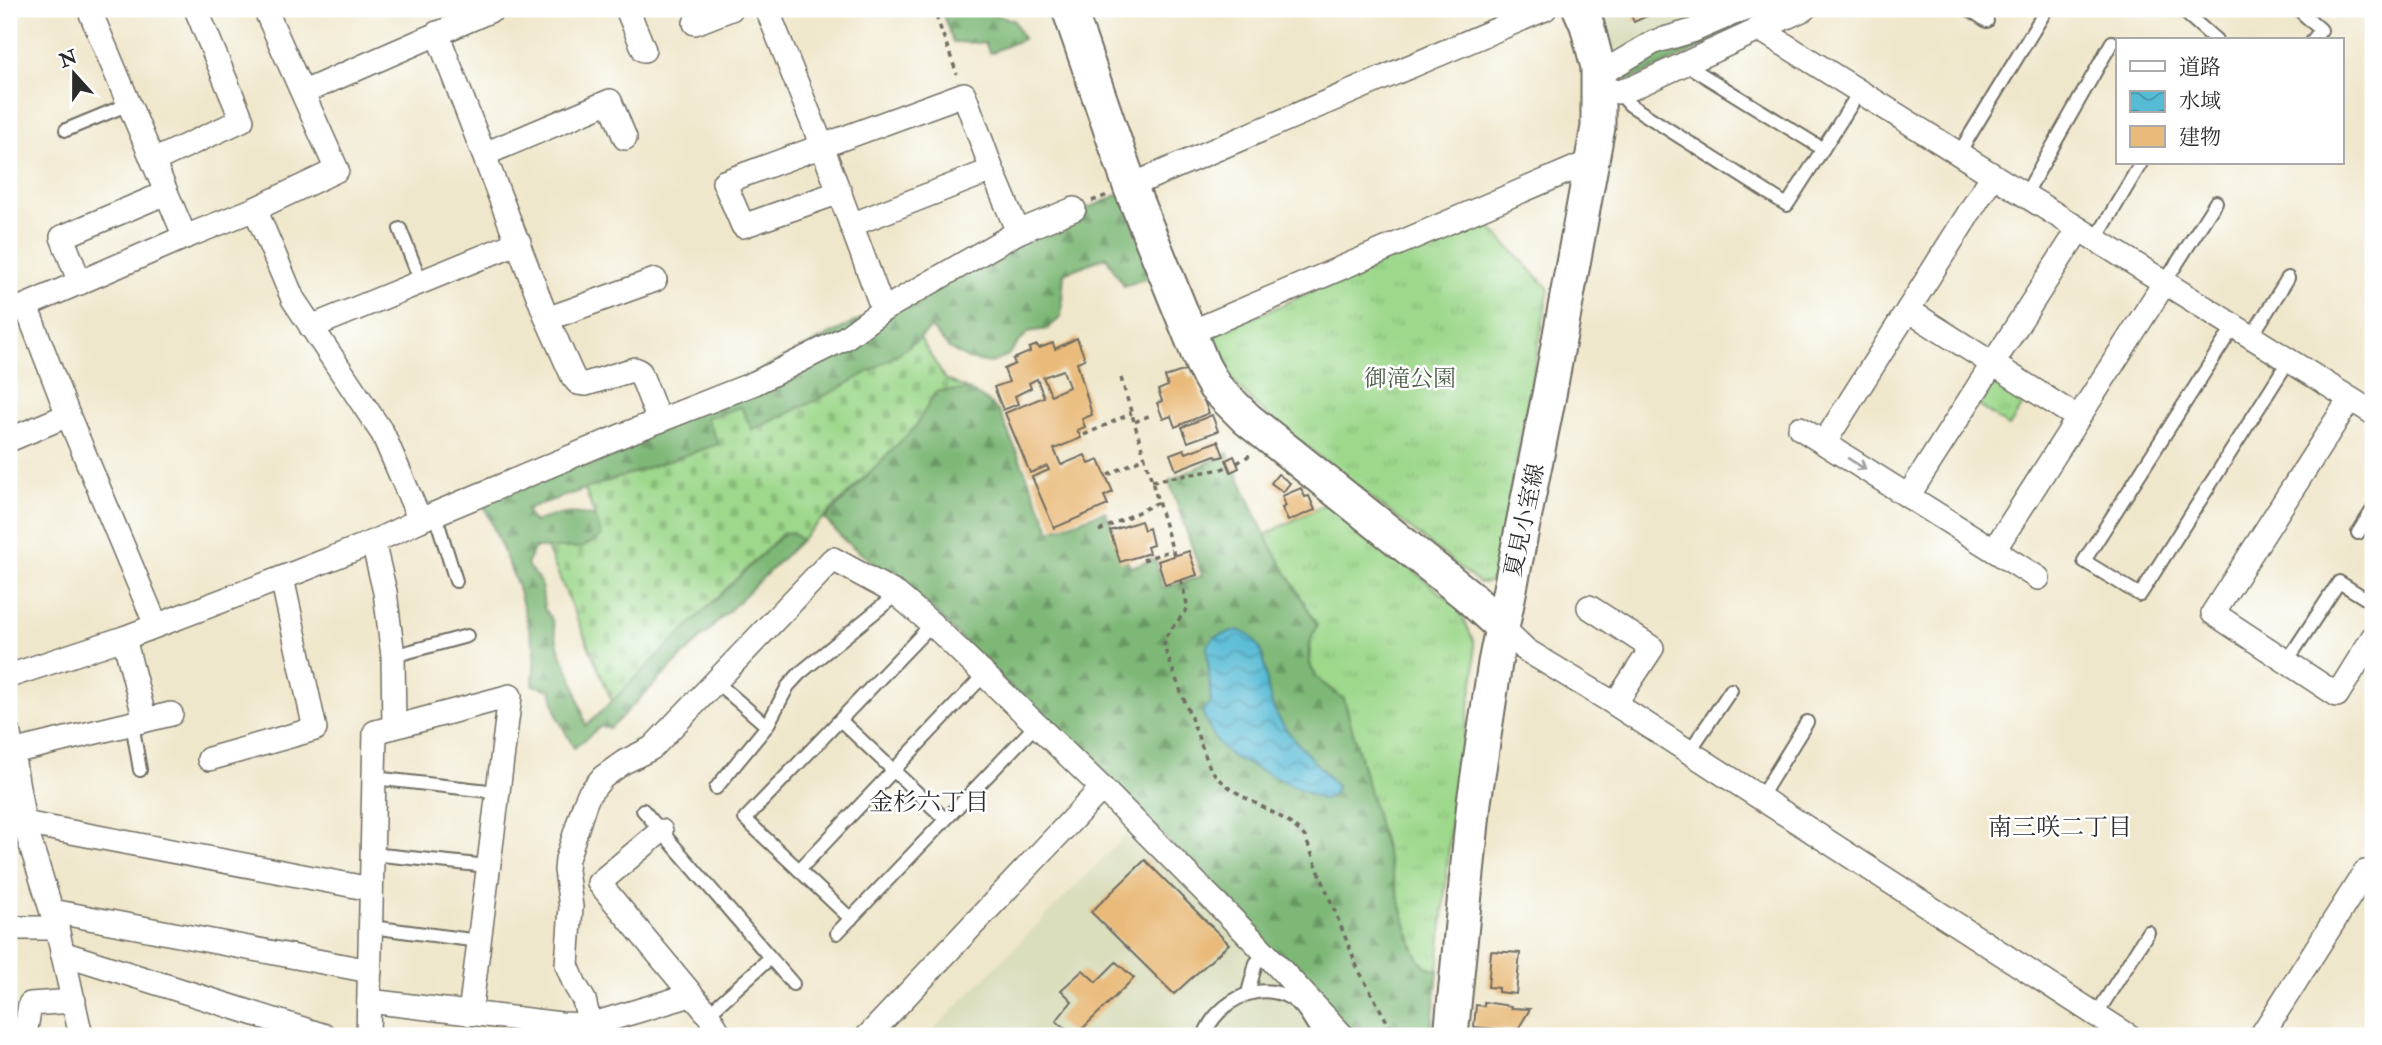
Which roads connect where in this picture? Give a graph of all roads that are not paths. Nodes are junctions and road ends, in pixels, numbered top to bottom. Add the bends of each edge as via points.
1 (89, 9) edge
2 (196, 9) edge
3 (265, 9) edge
4 (495, 9) edge
5 (628, 9) edge
6 (731, 9) edge
7 (767, 9) edge
8 (1069, 9) edge
9 (1545, 9) edge
10 (1580, 9) edge
11 (1743, 9) edge
12 (1804, 9) edge
13 (1969, 9) edge
14 (2180, 9) edge
15 (2298, 9) edge
16 (2046, 10) edge
17 (1987, 21) dead end
18 (695, 23) dead end
19 (1758, 28) junction
20 (438, 33) junction
21 (2214, 38) edge
22 (2315, 38) edge
23 (2112, 42) dead end
24 (644, 50) dead end
25 (1685, 64) junction
26 (1605, 85) junction
27 (1860, 91) junction
28 (304, 92) junction
29 (129, 104) junction
30 (65, 130) dead end
31 (625, 138) dead end
32 (822, 146) junction
33 (1823, 149) junction
34 (1959, 153) junction
35 (485, 154) junction
36 (1594, 160) junction
37 (153, 161) junction
38 (2140, 164) edge
39 (992, 170) junction
40 (1993, 175) junction
41 (1130, 186) junction
42 (839, 192) junction
43 (166, 193) junction
44 (2025, 195) junction
45 (2216, 202) dead end
46 (255, 209) junction
47 (1074, 209) road end
48 (851, 225) junction
49 (400, 229) dead end
50 (1018, 232) junction
51 (2087, 234) junction
52 (184, 237) junction
53 (519, 242) junction
54 (2288, 278) dead end
55 (655, 279) dead end
56 (421, 282) junction
57 (2165, 282) junction
58 (79, 283) junction
59 (17, 310) edge
60 (883, 310) junction
61 (1908, 310) junction
62 (547, 319) junction
63 (311, 327) junction
64 (2242, 331) junction
65 (1189, 333) junction
66 (2289, 360) junction
67 (1992, 365) junction
68 (2350, 399) junction
69 (2373, 413) edge
70 (68, 415) junction
71 (2078, 418) junction
72 (659, 421) junction
73 (1800, 428) dead end
74 (9, 440) edge
75 (1824, 443) junction
76 (1908, 496) junction
77 (2373, 509) edge
78 (427, 517) junction
79 (2358, 533) dead end
80 (373, 542) junction
81 (1994, 550) junction
82 (282, 578) junction
83 (2038, 578) dead end
84 (456, 581) dead end
85 (897, 594) junction
86 (2373, 603) edge
87 (1589, 607) dead end
88 (932, 624) junction
89 (156, 625) junction
90 (1502, 627) junction
91 (467, 636) dead end
92 (2373, 637) edge
93 (124, 638) junction
94 (393, 656) junction
95 (2287, 661) junction
96 (984, 675) junction
97 (9, 676) edge
98 (716, 682) junction
99 (1731, 690) dead end
100 (1615, 704) junction
101 (172, 714) dead end
102 (840, 720) junction
103 (139, 722) junction
104 (1807, 722) dead end
105 (1036, 725) junction
106 (766, 726) junction
107 (394, 727) junction
108 (10, 743) edge
109 (1689, 752) junction
110 (209, 759) dead end
111 (140, 770) dead end
112 (894, 771) junction
113 (374, 778) junction
114 (716, 788) dead end
115 (1102, 788) junction
116 (498, 792) junction
117 (1760, 798) junction
118 (643, 810) dead end
119 (945, 819) junction
120 (17, 824) edge
121 (661, 831) junction
122 (372, 854) junction
123 (488, 866) junction
124 (799, 870) junction
125 (2365, 872) dead end
126 (372, 889) junction
127 (851, 919) junction
128 (54, 920) junction
129 (9, 928) edge
130 (370, 928) junction
131 (2148, 932) dead end
132 (837, 933) dead end
133 (479, 940) junction
134 (62, 953) junction
135 (1267, 954) junction
136 (770, 958) junction
137 (370, 971) junction
138 (793, 984) dead end
139 (1248, 993) junction
140 (691, 995) junction
141 (369, 1000) junction
142 (75, 1001) junction
143 (470, 1014) junction
144 (708, 1014) junction
145 (590, 1025) junction
146 (2100, 1025) edge
147 (9, 1028) edge
148 (561, 1030) edge
149 (302, 1033) edge
150 (81, 1036) edge
151 (325, 1036) edge
152 (368, 1036) edge
153 (721, 1036) edge
154 (868, 1036) edge
155 (1204, 1036) edge
156 (1320, 1036) edge
157 (1343, 1036) edge
158 (1451, 1036) edge
159 (2129, 1036) edge
160 (2261, 1036) edge

1 - 29 street
2 - 37 street via 242,120
3 - 28 street
4 - 20 street
5 - 24 street
6 - 18 street
7 - 32 street
8 - 41 main road
9 - 41 street
10 - 26 main road, 夏見小室線
11 - 26 street via 1654,42
12 - 19 street
13 - 17 lane
14 - 21 lane
15 - 22 lane via 2321,30
16 - 34 lane
19 - 25 street
19 - 27 street
20 - 28 street
20 - 35 street
23 - 44 lane
25 - 26 street via 1632,88
25 - 33 lane
26 - 33 lane via 1787,205
26 - 36 main road, 夏見小室線
27 - 33 lane
27 - 34 street
28 - 46 street via 337,170
29 - 30 lane
29 - 37 street
31 - 35 street via 610,101
32 - 39 street via 964,93
32 - 42 street
32 - 42 street via 724,181 743,226
34 - 40 street
35 - 53 street
36 - 65 street
36 - 90 main road, 夏見小室線
37 - 43 street
38 - 51 lane
39 - 48 street
39 - 50 street
40 - 44 street
40 - 61 street
41 - 65 main road
42 - 48 street
43 - 52 street
43 - 58 street via 62,237
44 - 51 street
45 - 57 lane
46 - 52 street
46 - 63 street via 293,299
47 - 50 street
48 - 60 street
49 - 56 lane
50 - 60 street
51 - 57 street
51 - 67 street
52 - 58 street
53 - 56 street
53 - 62 street
54 - 64 lane
55 - 62 street
56 - 63 street
57 - 64 street
57 - 71 street
58 - 59 street
59 - 70 street
60 - 72 street via 845,338
61 - 67 street
61 - 75 street
62 - 72 street via 578,383 635,369
63 - 78 street via 383,434
64 - 66 street
64 - 66 lane via 2084,561 2140,595
65 - 90 main road via 1209,377 1237,409
66 - 68 street
67 - 71 street
67 - 76 street
68 - 69 street
68 - 95 street via 2213,613
70 - 74 street
70 - 89 street
71 - 81 street
72 - 78 street
73 - 75 street
75 -> 76 street
76 - 81 street
77 - 79 lane
78 - 80 street
78 - 84 lane
80 - 82 street
80 - 94 street
81 - 83 street
82 - 89 street
82 - 110 street via 315,729
85 - 88 street
85 - 98 street via 833,559
85 - 106 lane via 800,673
86 - 95 lane via 2339,582
87 - 100 street via 1652,648
88 - 96 street
88 - 102 lane
89 - 93 street
90 - 100 street via 1526,649
90 - 158 main road, 夏見小室線 via 1474,802
91 - 94 lane
92 - 95 street via 2337,695
93 - 97 street
93 - 103 street
94 - 107 street
96 - 105 street
96 - 112 lane
98 - 106 lane
98 - 145 street via 652,748 603,777 584,803 567,859 571,907 567,958
99 - 109 lane
100 - 109 street
101 - 103 street
102 - 112 lane
102 - 124 lane via 745,819
103 - 108 street
103 - 111 lane
104 - 117 lane
105 - 115 street
105 - 119 lane
106 - 114 lane
107 - 113 street via 375,732
107 - 116 street via 510,696
108 - 120 street
109 - 117 street
112 - 119 lane
112 - 124 lane
113 - 116 lane
113 - 122 street
115 - 135 street
115 - 154 street
116 - 123 street
117 - 146 street
118 - 121 lane
119 - 127 lane
120 - 126 street
120 - 128 street
121 - 136 lane
121 - 140 street via 599,883
122 - 123 lane
122 - 126 street
123 - 133 street
124 - 127 lane
125 - 160 street
126 - 130 street
127 - 132 lane
128 - 129 street
128 - 134 street
128 - 137 street
130 - 133 lane
130 - 137 street
131 - 146 lane
133 - 143 street
134 - 142 street
134 - 149 street
135 - 139 lane via 1256,963
135 - 157 street
136 - 138 lane
136 - 144 lane
137 - 141 street
139 - 155 lane via 1208,1024
139 - 156 lane via 1259,990 1287,996 1300,1005
140 - 144 street
140 - 145 street
141 - 143 street
141 - 152 street
142 - 147 street via 30,1004 26,1029
142 - 150 street
143 - 148 street
144 - 153 street
145 - 148 street
146 - 159 street
149 - 151 street

